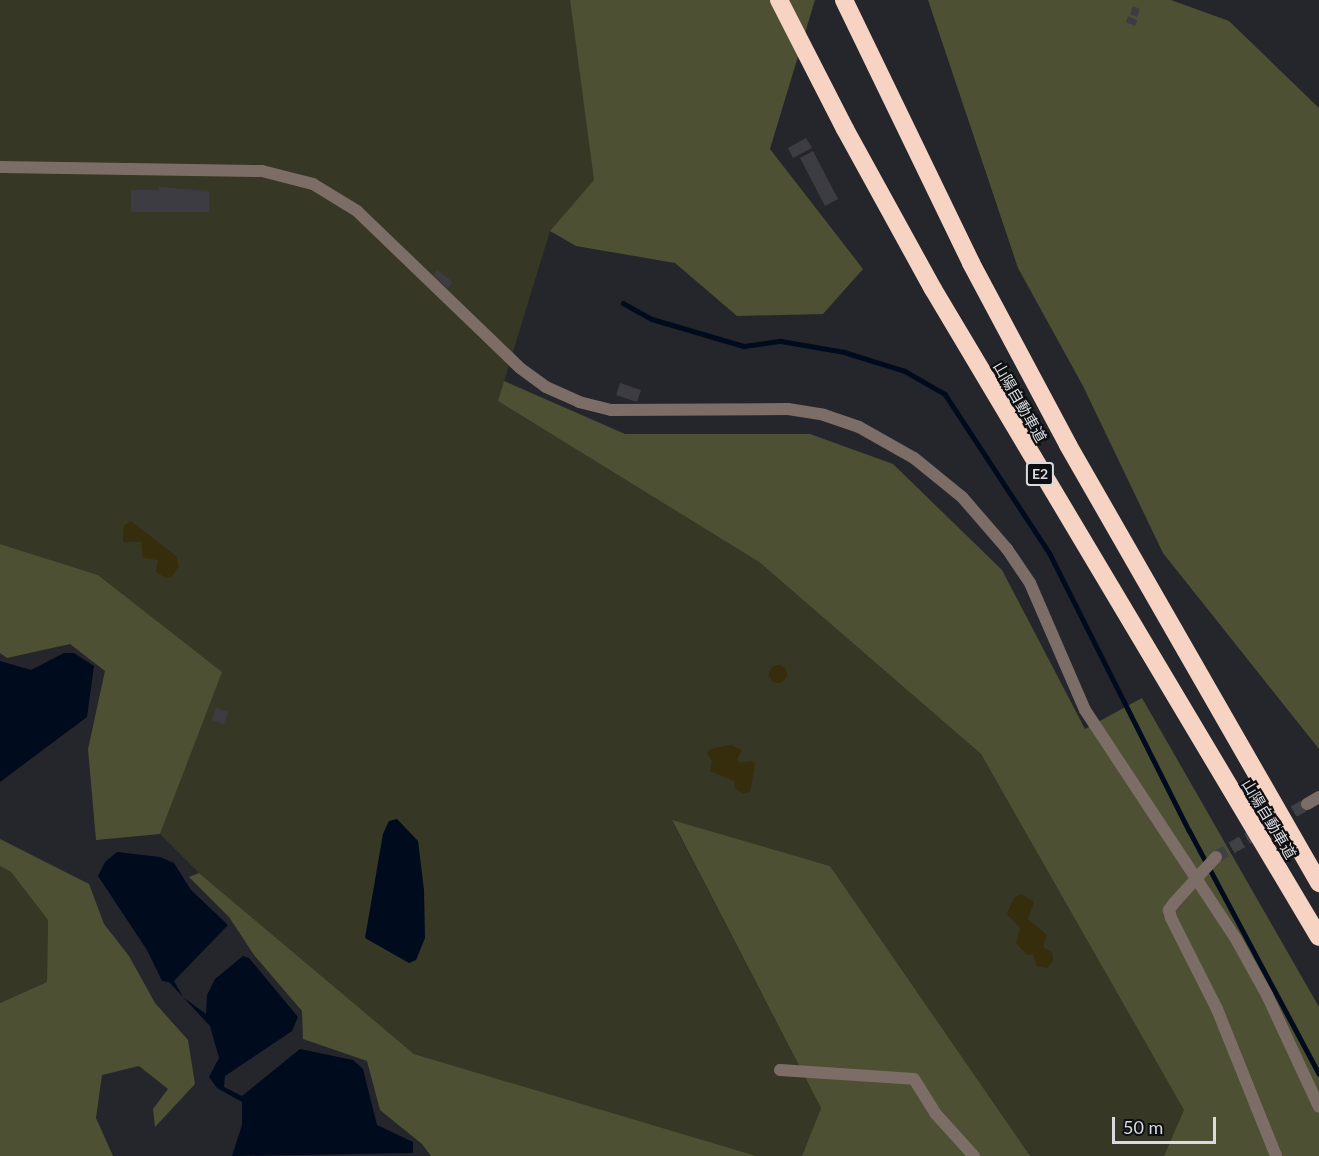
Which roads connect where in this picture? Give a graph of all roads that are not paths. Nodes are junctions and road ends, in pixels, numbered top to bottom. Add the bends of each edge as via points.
1 (780, 0) edge
2 (844, 0) edge
3 (0, 167) edge
4 (1319, 797) edge
5 (1307, 804) tunnel mouth
6 (1216, 858) tunnel mouth
7 (1196, 879) junction
8 (1319, 883) edge
9 (1319, 937) edge
10 (780, 1070) dead end
11 (1319, 1107) edge
12 (974, 1156) edge
13 (1276, 1156) edge

1 - 9 highway, 山陽自動車道 / E2 via 845,129 986,380
2 - 8 highway, 山陽自動車道 / E2 via 971,263 1068,445
3 - 7 street via 262,171 313,184 372,224 520,368 568,398 612,410 788,409 824,415 859,427 914,458 962,497 1007,549 1030,583 1085,710
4 - 5 street
6 - 7 street
7 - 11 street via 1267,994
7 - 13 street via 1169,910 1173,928 1217,1010
10 - 12 street via 914,1079 935,1113

